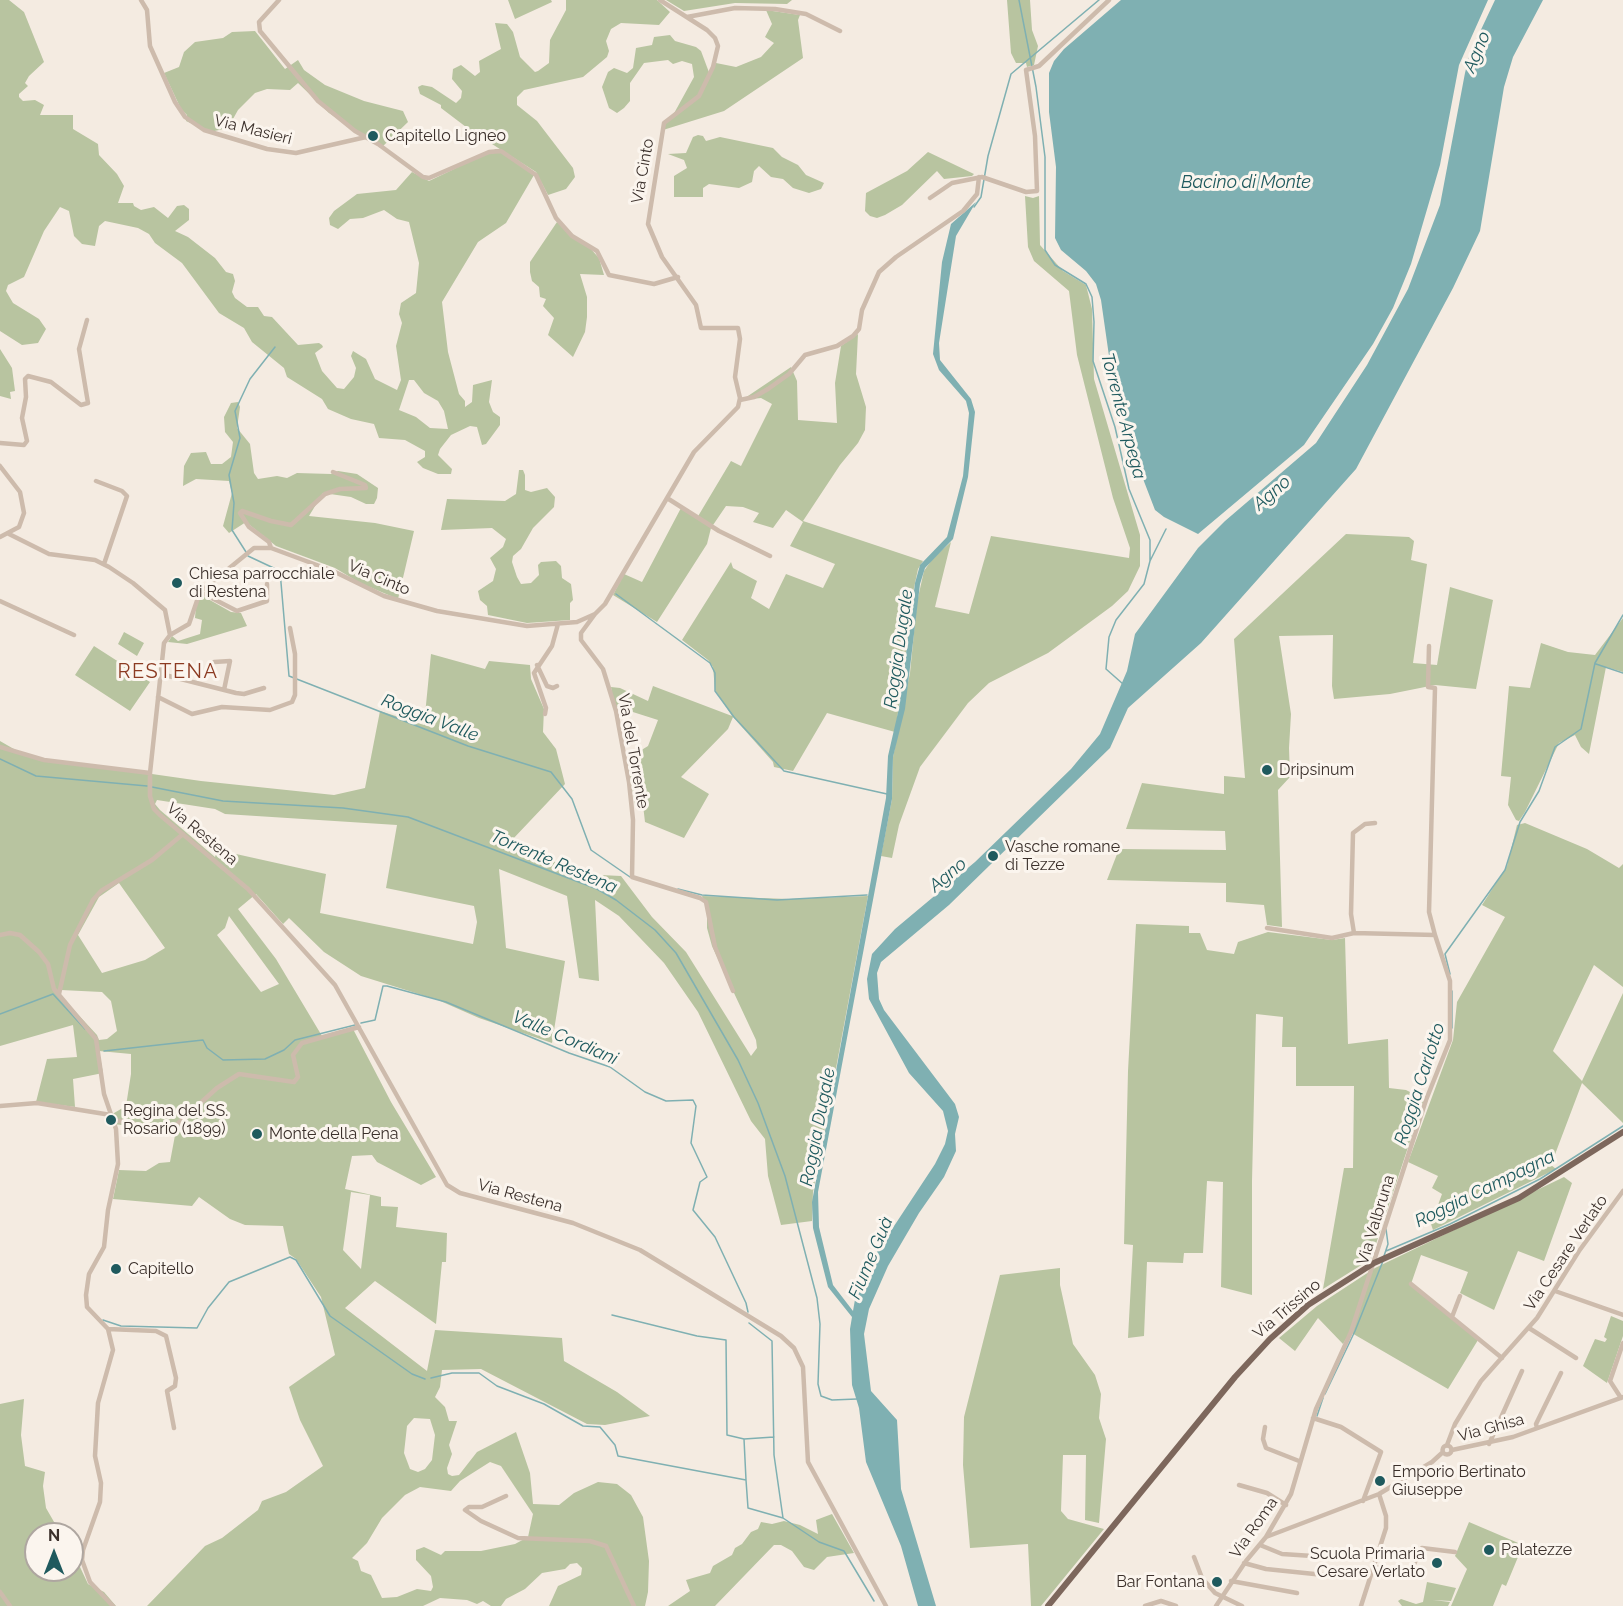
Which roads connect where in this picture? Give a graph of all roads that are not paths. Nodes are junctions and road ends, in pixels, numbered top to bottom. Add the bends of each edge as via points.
1 (141, 0) edge
2 (660, 0) edge
3 (1109, 0) edge
4 (277, 1) edge
5 (687, 17) junction
6 (840, 31) dead end
7 (366, 137) junction
8 (981, 177) junction
9 (930, 198) dead end
10 (678, 277) junction
11 (87, 320) dead end
12 (740, 400) junction
13 (0, 442) edge
14 (0, 466) edge
15 (333, 472) dead end
16 (96, 481) dead end
17 (667, 498) junction
18 (9, 534) junction
19 (0, 537) edge
20 (271, 548) junction
21 (770, 556) dead end
22 (104, 564) junction
23 (267, 585) dead end
24 (200, 592) junction
25 (0, 600) edge
26 (595, 614) junction
27 (558, 624) junction
28 (290, 628) dead end
29 (74, 635) dead end
30 (170, 635) junction
31 (1429, 646) dead end
32 (214, 662) dead end
33 (537, 665) junction
34 (161, 674) junction
35 (557, 686) dead end
36 (264, 688) dead end
37 (224, 690) junction
38 (158, 697) junction
39 (545, 714) dead end
40 (0, 747) edge
41 (149, 775) junction
42 (1375, 823) dead end
43 (183, 834) junction
44 (1267, 928) dead end
45 (1354, 933) junction
46 (0, 935) edge
47 (1435, 935) junction
48 (733, 991) dead end
49 (59, 996) junction
50 (359, 1027) junction
51 (0, 1106) edge
52 (112, 1117) junction
53 (1623, 1132) edge
54 (1623, 1191) edge
55 (1374, 1263) junction
56 (1411, 1284) dead end
57 (1555, 1291) junction
58 (1460, 1296) dead end
59 (1623, 1316) edge
60 (1452, 1317) junction
61 (1529, 1328) junction
62 (108, 1329) junction
63 (1623, 1343) edge
64 (1502, 1358) junction
65 (1576, 1358) dead end
66 (1522, 1371) dead end
67 (1562, 1373) dead end
68 (1622, 1397) edge
69 (1313, 1418) junction
70 (1265, 1427) dead end
71 (174, 1428) dead end
72 (1537, 1428) junction
73 (1489, 1444) junction
74 (1447, 1446) junction
75 (1452, 1450) junction
76 (1443, 1452) junction
77 (1299, 1461) junction
78 (1239, 1485) dead end
79 (1291, 1494) joint
80 (1379, 1494) junction
81 (507, 1496) dead end
82 (1363, 1501) junction
83 (1286, 1505) junction
84 (1266, 1537) junction
85 (1260, 1545) junction
86 (1455, 1552) dead end
87 (1194, 1557) dead end
88 (1328, 1557) dead end
89 (1244, 1563) junction
90 (1374, 1567) junction
91 (1324, 1575) dead end
92 (1232, 1581) junction
93 (0, 1592) edge
94 (1297, 1593) dead end
95 (1220, 1598) junction
96 (10, 1606) edge
97 (113, 1606) edge
98 (634, 1606) edge
99 (886, 1606) edge
100 (1048, 1606) edge
101 (1145, 1606) edge
102 (1176, 1606) edge
103 (1216, 1606) edge
104 (1242, 1606) edge
105 (1361, 1606) edge

1 - 7 street, Via Masieri via 147,10 150,46 178,108 204,130 267,149 296,153
2 - 5 street, Via Cinto
3 - 8 street via 1035,68 1026,70 1038,189 1032,194
4 - 7 street via 259,22 260,31 318,100
5 - 6 street via 735,8 776,9 806,14
5 - 10 street, Via Cinto via 715,38 716,56 699,96 664,123 647,214 649,229 662,257
7 - 10 street via 408,168 429,178 489,152 501,151 536,175 556,218 572,236 597,250 609,274 654,284
8 - 9 street via 952,183
8 - 12 street via 977,194 963,211 879,272 853,336 837,346 805,355 789,374 768,389
10 - 12 street, Via Cinto via 696,305 701,328 738,328 735,384
11 - 13 street via 79,349 88,403 81,405 51,382 28,376 22,418 27,441 24,445
12 - 17 street via 734,412 698,446
14 - 18 street via 20,492 24,507 21,523
15 - 20 street via 366,488 325,494 291,525 240,513 242,520
16 - 22 street via 127,496
17 - 21 street via 719,531
17 - 26 street via 605,604
18 - 19 street
18 - 22 street via 48,554
20 - 24 street via 254,548
20 - 27 street, Via Cinto via 401,602 518,625
22 - 30 street via 165,610
23 - 24 street via 267,601 237,611
24 - 30 street via 189,624
25 - 29 street
26 - 27 street, Via Cinto via 577,622
26 - 48 street, Via del Torrente via 581,633 581,640 603,669 616,711 633,820 632,877 706,903 715,947
27 - 33 street via 552,646
28 - 38 street via 295,654 292,702 270,710 222,707 192,714
30 - 34 street via 164,643
31 - 47 street, Via Valbruna via 1428,687 1435,688 1429,912
32 - 37 street via 230,661
33 - 35 street via 547,686
33 - 39 street via 534,681
34 - 37 street
34 - 38 street
36 - 37 street via 244,694
38 - 41 street, Via Restena
40 - 41 street via 44,760
41 - 43 street, Via Restena via 154,809
42 - 45 street via 1365,824 1353,833
43 - 49 street via 93,900 70,945
43 - 50 street, Via Restena via 248,889 335,985
44 - 45 street via 1332,938
45 - 47 street
46 - 49 street via 14,933 30,942 48,964
47 - 55 street, Via Valbruna via 1450,981 1450,1040 1426,1100
49 - 52 street via 96,1039 104,1094
50 - 52 street via 302,1043 293,1055 298,1077 294,1082 239,1074 217,1088 173,1128 161,1129
50 - 99 street, Via Restena via 447,1185 460,1193 573,1223 640,1250 794,1348 803,1367 808,1462
51 - 52 street via 37,1103
52 - 62 street via 118,1164 104,1247 89,1274 86,1294 89,1311
53 - 55 main road, Via Trissino via 1519,1198
54 - 57 street, Via Cesare Verlato
55 - 69 street, Via Valbruna via 1351,1332
55 - 100 main road, Via Trissino via 1308,1305 1270,1339
56 - 60 street
57 - 59 street
57 - 61 street, Via Cesare Verlato
58 - 60 street
60 - 64 street
61 - 64 street, Via Cesare Verlato
61 - 65 street, Via Cesare Verlato
62 - 71 street via 156,1331 166,1336 176,1378 175,1386 167,1391
62 - 97 street via 113,1350 98,1403 95,1456 100,1494 82,1560 90,1582
63 - 68 street via 1610,1381
64 - 74 street, Via Cesare Verlato via 1472,1394
66 - 73 street
67 - 72 street, Via Ghisa
68 - 72 street, Via Ghisa
69 - 77 street, Via Valbruna
69 - 82 street via 1341,1427 1381,1452
70 - 77 street via 1266,1448
72 - 73 street, Via Ghisa
73 - 75 street, Via Ghisa
74 - 75 street
74 - 76 street, Via Cesare Verlato
75 - 76 street, Via Cesare Verlato via 1448,1455
76 - 80 street, Via Cesare Verlato
77 - 79 street, Via Valbruna
78 - 83 street via 1267,1493
79 - 83 street, Via Roma
80 - 82 street, Via Cesare Verlato
80 - 90 street via 1386,1528
81 - 98 street via 465,1510 518,1538 590,1541 606,1546
82 - 84 street, Via Cesare Verlato
83 - 84 street, Via Roma
84 - 85 street, Via Roma
85 - 88 street via 1282,1554
85 - 89 street, Via Roma
86 - 90 street via 1422,1548 1409,1574
87 - 95 street via 1202,1578
89 - 91 street
89 - 92 street, Via Roma
90 - 105 street
92 - 94 street
92 - 95 street, Via Roma
93 - 96 street
95 - 103 street, Via Roma
95 - 104 street
101 - 102 street via 1161,1601

